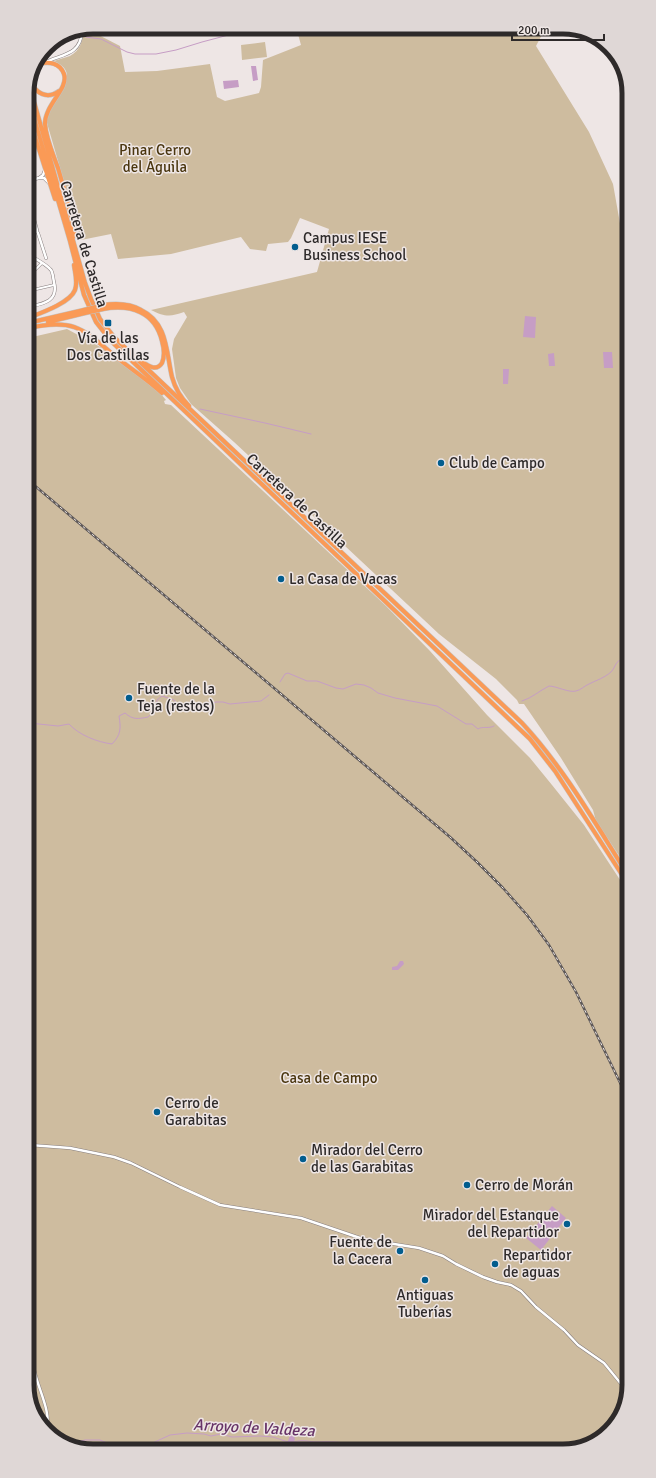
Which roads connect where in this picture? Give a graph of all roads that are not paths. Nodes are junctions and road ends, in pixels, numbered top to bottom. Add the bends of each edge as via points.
1 (82, 35) edge
2 (46, 62) junction
3 (42, 63) edge
4 (34, 88) edge
5 (62, 88) junction
6 (34, 102) edge
7 (34, 118) edge
8 (34, 130) edge
9 (34, 133) edge
10 (38, 145) junction
11 (45, 167) junction
12 (39, 178) junction
13 (34, 179) edge
14 (52, 192) junction
15 (60, 209) junction
16 (34, 219) edge
17 (65, 227) junction
18 (34, 228) edge
19 (38, 234) junction
20 (34, 258) edge
21 (46, 258) dead end
22 (42, 263) junction
23 (81, 266) junction
24 (34, 270) edge
25 (55, 285) junction
26 (34, 290) edge
27 (34, 305) edge
28 (103, 307) junction
29 (84, 312) junction
30 (34, 315) edge
31 (34, 322) edge
32 (34, 326) edge
33 (34, 327) edge
34 (114, 337) junction
35 (190, 417) junction
36 (217, 435) junction
37 (499, 705) junction
38 (521, 726) junction
39 (622, 866) edge
40 (622, 875) edge
41 (34, 1146) edge
42 (34, 1370) edge
43 (622, 1385) edge
44 (48, 1423) edge

1 - 2 street via 77,47 70,53
2 - 3 highway
2 - 5 highway via 54,63 61,69 65,77
4 - 5 highway via 42,94 54,94
5 - 23 highway via 48,109 45,124 70,210
6 - 23 highway, Carretera de Castilla
7 - 15 highway, Carretera de Castilla
8 - 10 highway
9 - 10 highway
10 - 11 highway
11 - 12 street
11 - 14 highway
12 - 13 street
12 - 14 street via 48,181
14 - 15 highway
15 - 17 highway, Carretera de Castilla
16 - 19 street
17 - 30 highway via 76,277 76,289 70,298
17 - 35 highway, Carretera de Castilla via 84,295 96,322 111,341
18 - 19 street
19 - 21 street
20 - 22 street
22 - 24 street
22 - 25 street via 50,268
23 - 34 highway, Carretera de Castilla via 95,310
25 - 26 street
25 - 27 street via 52,298
28 - 29 highway, bridge
28 - 34 highway via 126,307 148,317 156,326 161,338 164,351 162,363 150,368
28 - 36 highway via 118,304 136,307 154,319 164,336 177,390
29 - 31 highway
29 - 32 highway
33 - 35 highway via 52,324 81,330 98,341
34 - 36 highway, Carretera de Castilla
35 - 37 highway, Carretera de Castilla
36 - 37 highway, Carretera de Castilla
37 - 38 highway, Carretera de Castilla
38 - 39 highway, Carretera de Castilla via 545,748
38 - 40 highway, Carretera de Castilla via 555,771
41 - 43 street via 70,1148 114,1157 220,1205 301,1218 363,1239 420,1248 443,1256 483,1277 511,1285 521,1291 578,1345 604,1363
42 - 44 street

